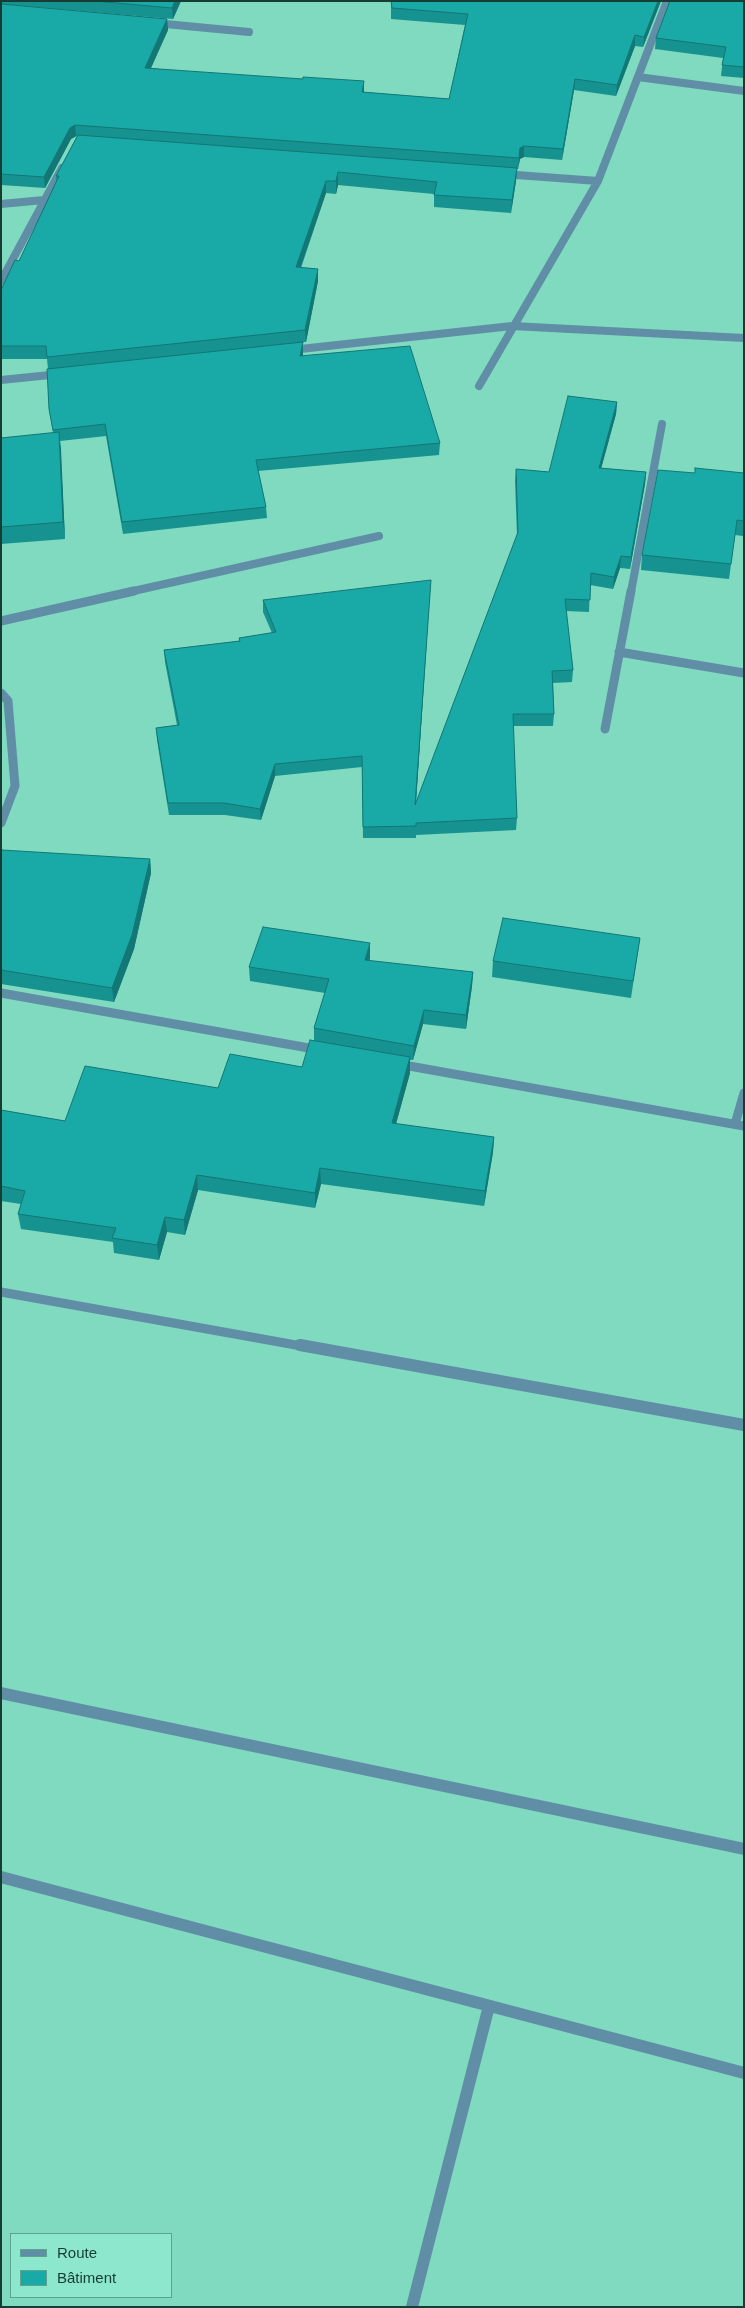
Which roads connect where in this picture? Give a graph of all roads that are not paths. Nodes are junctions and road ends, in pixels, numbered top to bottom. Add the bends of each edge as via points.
1 (667, 1) edge
2 (150, 23) edge
3 (249, 32) dead end
4 (638, 77) junction
5 (744, 91) edge
6 (67, 159) edge
7 (499, 174) edge
8 (598, 181) junction
9 (44, 200) junction
10 (1, 204) edge
11 (1, 282) edge
12 (512, 326) junction
13 (744, 338) edge
14 (286, 350) edge
15 (70, 373) edge
16 (1, 380) edge
17 (479, 386) dead end
18 (662, 424) dead end
19 (378, 536) dead end
20 (1, 621) edge
21 (619, 652) junction
22 (744, 673) edge
23 (1, 693) edge
24 (605, 729) dead end
25 (1, 823) edge
26 (1, 993) edge
27 (334, 1053) edge
28 (383, 1062) edge
29 (744, 1093) edge
30 (740, 1125) edge
31 (1, 1292) edge
32 (744, 1425) edge
33 (1, 1693) edge
34 (744, 1849) edge
35 (1, 1878) edge
36 (489, 2006) junction
37 (744, 2073) edge
38 (412, 2307) edge

1 - 4 street
2 - 3 street
4 - 5 street
4 - 8 street
6 - 9 street
7 - 8 street
8 - 12 street
9 - 10 street
9 - 11 street
12 - 13 street
12 - 14 street
12 - 17 street
15 - 16 street
18 - 21 street
19 - 20 street
21 - 22 street
21 - 24 street
23 - 25 street via 8,701 15,786
26 - 27 street
28 - 30 street
29 - 30 street
31 - 32 street
33 - 34 street
35 - 36 street
36 - 37 street
36 - 38 street

